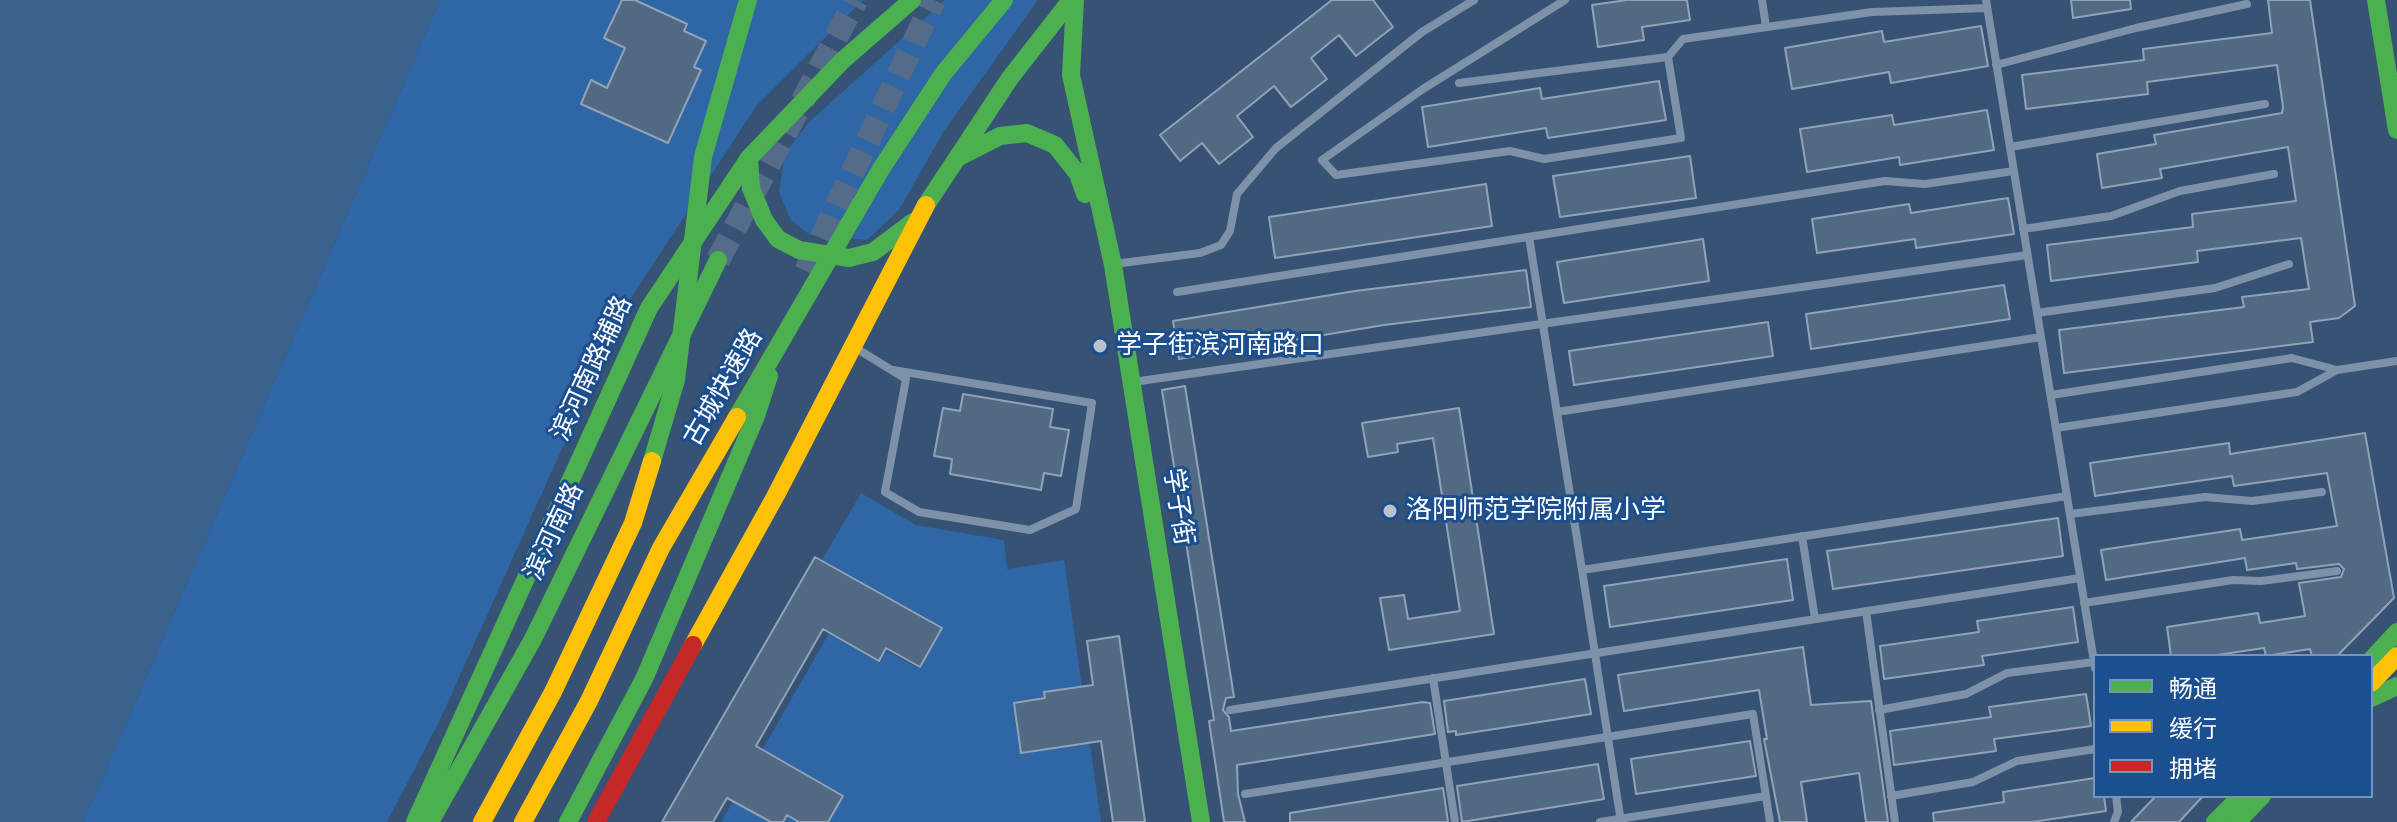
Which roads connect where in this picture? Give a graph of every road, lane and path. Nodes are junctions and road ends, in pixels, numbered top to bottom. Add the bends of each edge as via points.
1 (748, 0) edge
2 (912, 0) edge
3 (1004, 0) edge
4 (1073, 0) edge
5 (1474, 0) edge
6 (1565, 0) edge
7 (1762, 0) edge
8 (2376, 0) edge
9 (1986, 4) edge
10 (2247, 4) dead end
11 (1766, 27) junction
12 (1668, 57) junction
13 (1996, 65) junction
14 (1459, 83) dead end
15 (2265, 104) dead end
16 (2397, 130) edge
17 (2010, 147) junction
18 (958, 157) junction
19 (749, 158) junction
20 (2014, 171) junction
21 (2274, 174) dead end
22 (1093, 203) junction
23 (917, 218) junction
24 (2023, 229) junction
25 (1529, 237) junction
26 (2027, 255) junction
27 (718, 260) tunnel mouth
28 (2289, 264) dead end
29 (1109, 266) junction
30 (799, 288) tunnel mouth
31 (1177, 292) dead end
32 (2037, 313) junction
33 (1543, 324) junction
34 (2041, 337) junction
35 (853, 346) junction
36 (2397, 361) edge
37 (893, 370) junction
38 (2337, 370) junction
39 (1128, 384) junction
40 (2051, 395) junction
41 (1557, 412) junction
42 (2056, 428) junction
43 (2322, 492) dead end
44 (2067, 496) junction
45 (2070, 514) junction
46 (1802, 536) junction
47 (1582, 570) junction
48 (2337, 571) dead end
49 (2080, 578) junction
50 (2084, 603) junction
51 (1866, 611) junction
52 (1815, 619) junction
53 (2397, 632) edge
54 (1595, 653) junction
55 (2397, 656) edge
56 (2373, 658) edge
57 (2093, 659) edge
58 (2093, 665) edge
59 (1433, 678) junction
60 (2373, 681) edge
61 (2397, 686) edge
62 (2373, 697) edge
63 (1230, 710) dead end
64 (1879, 710) junction
65 (1608, 736) junction
66 (2093, 749) edge
67 (1446, 762) junction
68 (1245, 794) dead end
69 (1766, 796) junction
70 (1891, 796) junction
71 (2116, 798) edge
72 (2239, 798) edge
73 (2260, 798) edge
74 (1621, 820) edge
75 (415, 822) edge
76 (430, 822) edge
77 (482, 822) edge
78 (523, 822) edge
79 (568, 822) edge
80 (596, 822) edge
81 (1193, 822) edge
82 (1201, 822) edge
83 (1455, 822) edge
84 (1600, 822) edge
85 (1770, 822) edge
86 (1895, 822) edge
87 (2114, 822) edge
88 (2215, 822) edge
89 (2237, 822) edge

1 - 77 main road, 古城快速路, bridge via 703,157 676,380 633,523 553,692
2 - 19 main road, 滨河南路辅路 via 842,61
3 - 78 main road, 古城快速路, bridge via 943,74 881,169 661,548 589,701
4 - 18 main road via 1010,78
4 - 22 main road via 1071,75
5 - 29 lane via 1422,32 1276,148 1237,194 1230,231 1221,245
6 - 12 lane via 1322,160 1336,175 1510,151 1544,159 1681,138
7 - 11 lane
8 - 16 main road
9 - 11 lane
9 - 13 lane
10 - 13 lane
11 - 12 lane via 1683,39
12 - 14 lane
13 - 17 lane
15 - 17 lane
17 - 20 lane
18 - 22 main road via 1000,136 1027,133 1055,145
18 - 23 main road
19 - 23 main road via 751,188 764,220 778,239 799,250 849,258 873,252
19 - 75 main road, 滨河南路辅路 via 649,308
20 - 24 lane
20 - 25 lane via 1925,184 1885,181
21 - 24 lane via 2180,191 2111,216
22 - 29 main road, 学子街
23 - 35 main road
24 - 26 lane
25 - 31 lane
25 - 33 lane
26 - 32 lane
26 - 33 lane
27 - 76 main road, 滨河南路 via 533,639
28 - 32 lane via 2215,288
29 - 39 main road, 学子街
30 - 79 main road via 756,416 644,679
32 - 34 lane
33 - 39 lane
33 - 41 lane
34 - 40 lane
34 - 41 lane
35 - 37 lane
35 - 80 main road
36 - 38 lane
37 - 37 lane via 906,379 885,492 919,512 1030,530 1076,509 1092,403
38 - 40 lane via 2292,358
38 - 42 lane via 2297,392
39 - 81 main road, 学子街
39 - 82 main road, 学子街
40 - 42 lane
41 - 47 lane
42 - 44 lane
43 - 45 lane via 2252,501 2205,497
44 - 45 lane
44 - 46 lane
45 - 49 lane
46 - 47 lane
46 - 52 lane
47 - 54 lane
48 - 50 lane via 2233,580
49 - 50 lane
49 - 51 lane
50 - 57 lane
51 - 52 lane
51 - 64 lane
52 - 54 lane
53 - 56 main road
54 - 59 lane
54 - 65 lane
55 - 60 main road
58 - 64 lane via 2007,673 1966,694
59 - 63 lane
59 - 67 lane
61 - 62 main road
64 - 70 lane
65 - 67 lane
65 - 69 lane via 1753,714
65 - 74 lane
66 - 70 lane via 2017,761 1973,782
67 - 68 lane
67 - 83 lane
69 - 74 lane
69 - 85 lane
70 - 86 lane
71 - 87 lane
72 - 88 main road
73 - 89 main road
74 - 84 lane

